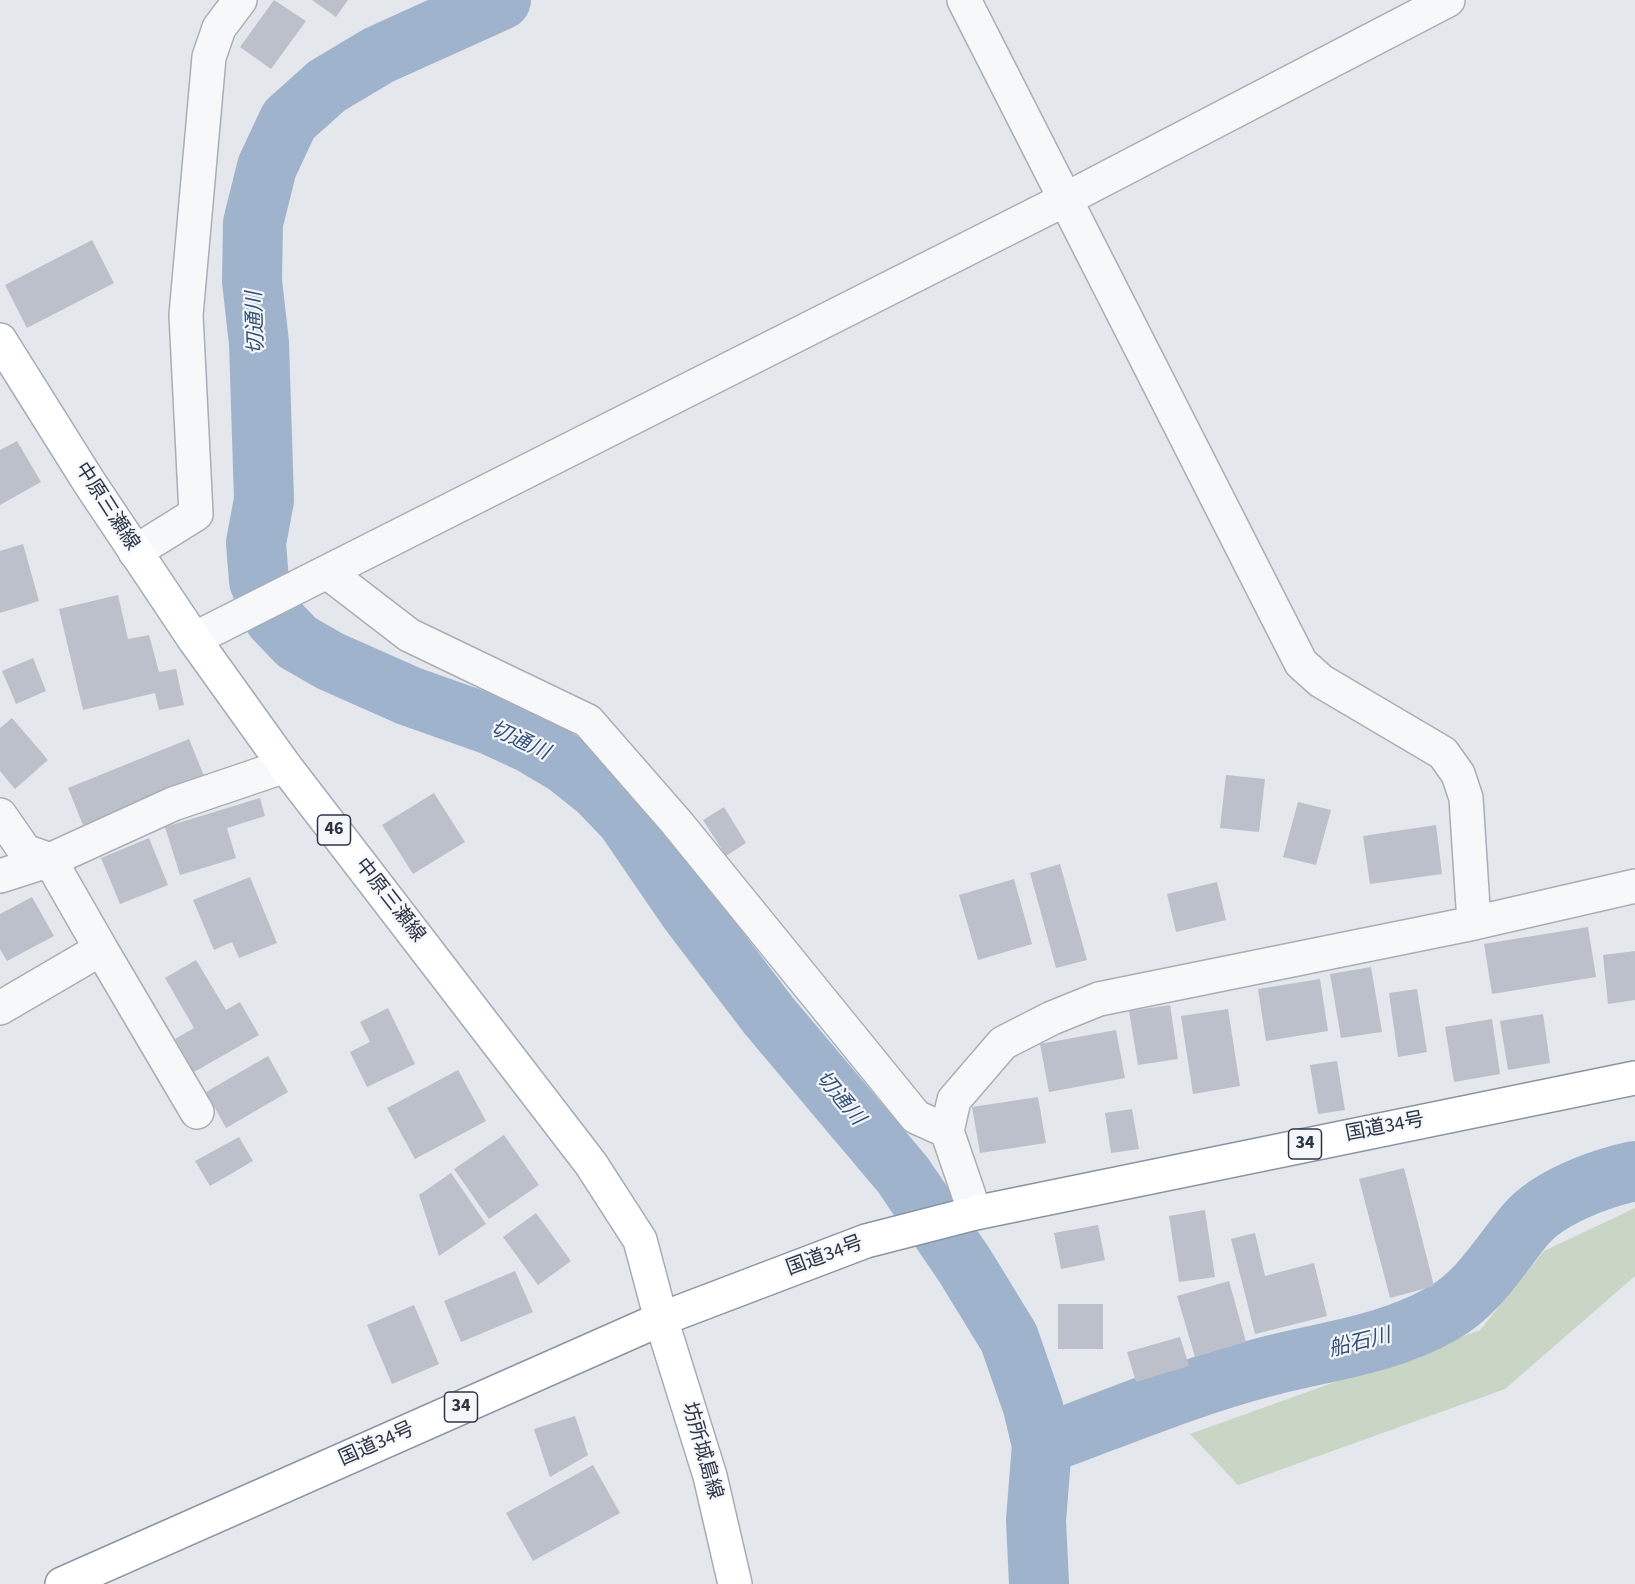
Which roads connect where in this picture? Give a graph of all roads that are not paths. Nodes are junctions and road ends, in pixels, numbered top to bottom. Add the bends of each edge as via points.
1 (240, 0) edge
2 (964, 0) edge
3 (1448, 0) edge
4 (1066, 199) junction
5 (0, 340) edge
6 (135, 552) junction
7 (327, 572) junction
8 (194, 639) junction
9 (285, 766) junction
10 (0, 815) edge
11 (50, 860) junction
12 (0, 876) edge
13 (1635, 886) edge
14 (1474, 923) junction
15 (101, 950) junction
16 (0, 1008) edge
17 (1635, 1078) edge
18 (197, 1112) dead end
19 (947, 1131) junction
20 (975, 1213) junction
21 (661, 1319) junction
22 (62, 1584) edge
23 (735, 1584) edge

1 - 6 street via 219,28 209,57 186,315 196,513
2 - 4 street
3 - 4 street
4 - 7 street
4 - 14 street via 1300,663 1321,681 1443,753 1458,774 1466,798
5 - 6 main road, 中原三瀬線 / 46
6 - 8 main road, 中原三瀬線 / 46
7 - 8 street
7 - 19 street via 409,635 588,721 677,823 916,1117
8 - 9 main road, 中原三瀬線 / 46
9 - 11 street via 173,804
9 - 21 main road, 中原三瀬線 / 46 via 591,1164 640,1240
10 - 11 street via 25,851
11 - 12 street
11 - 15 street
13 - 14 street
14 - 19 street via 1099,999 1003,1043 954,1100
15 - 16 street
15 - 18 street
17 - 20 main road, 国道34号 / 34
19 - 20 street
20 - 21 main road, 国道34号 / 34 via 866,1241
21 - 22 main road, 国道34号 / 34
21 - 23 main road, 坊所城島線 via 710,1476

